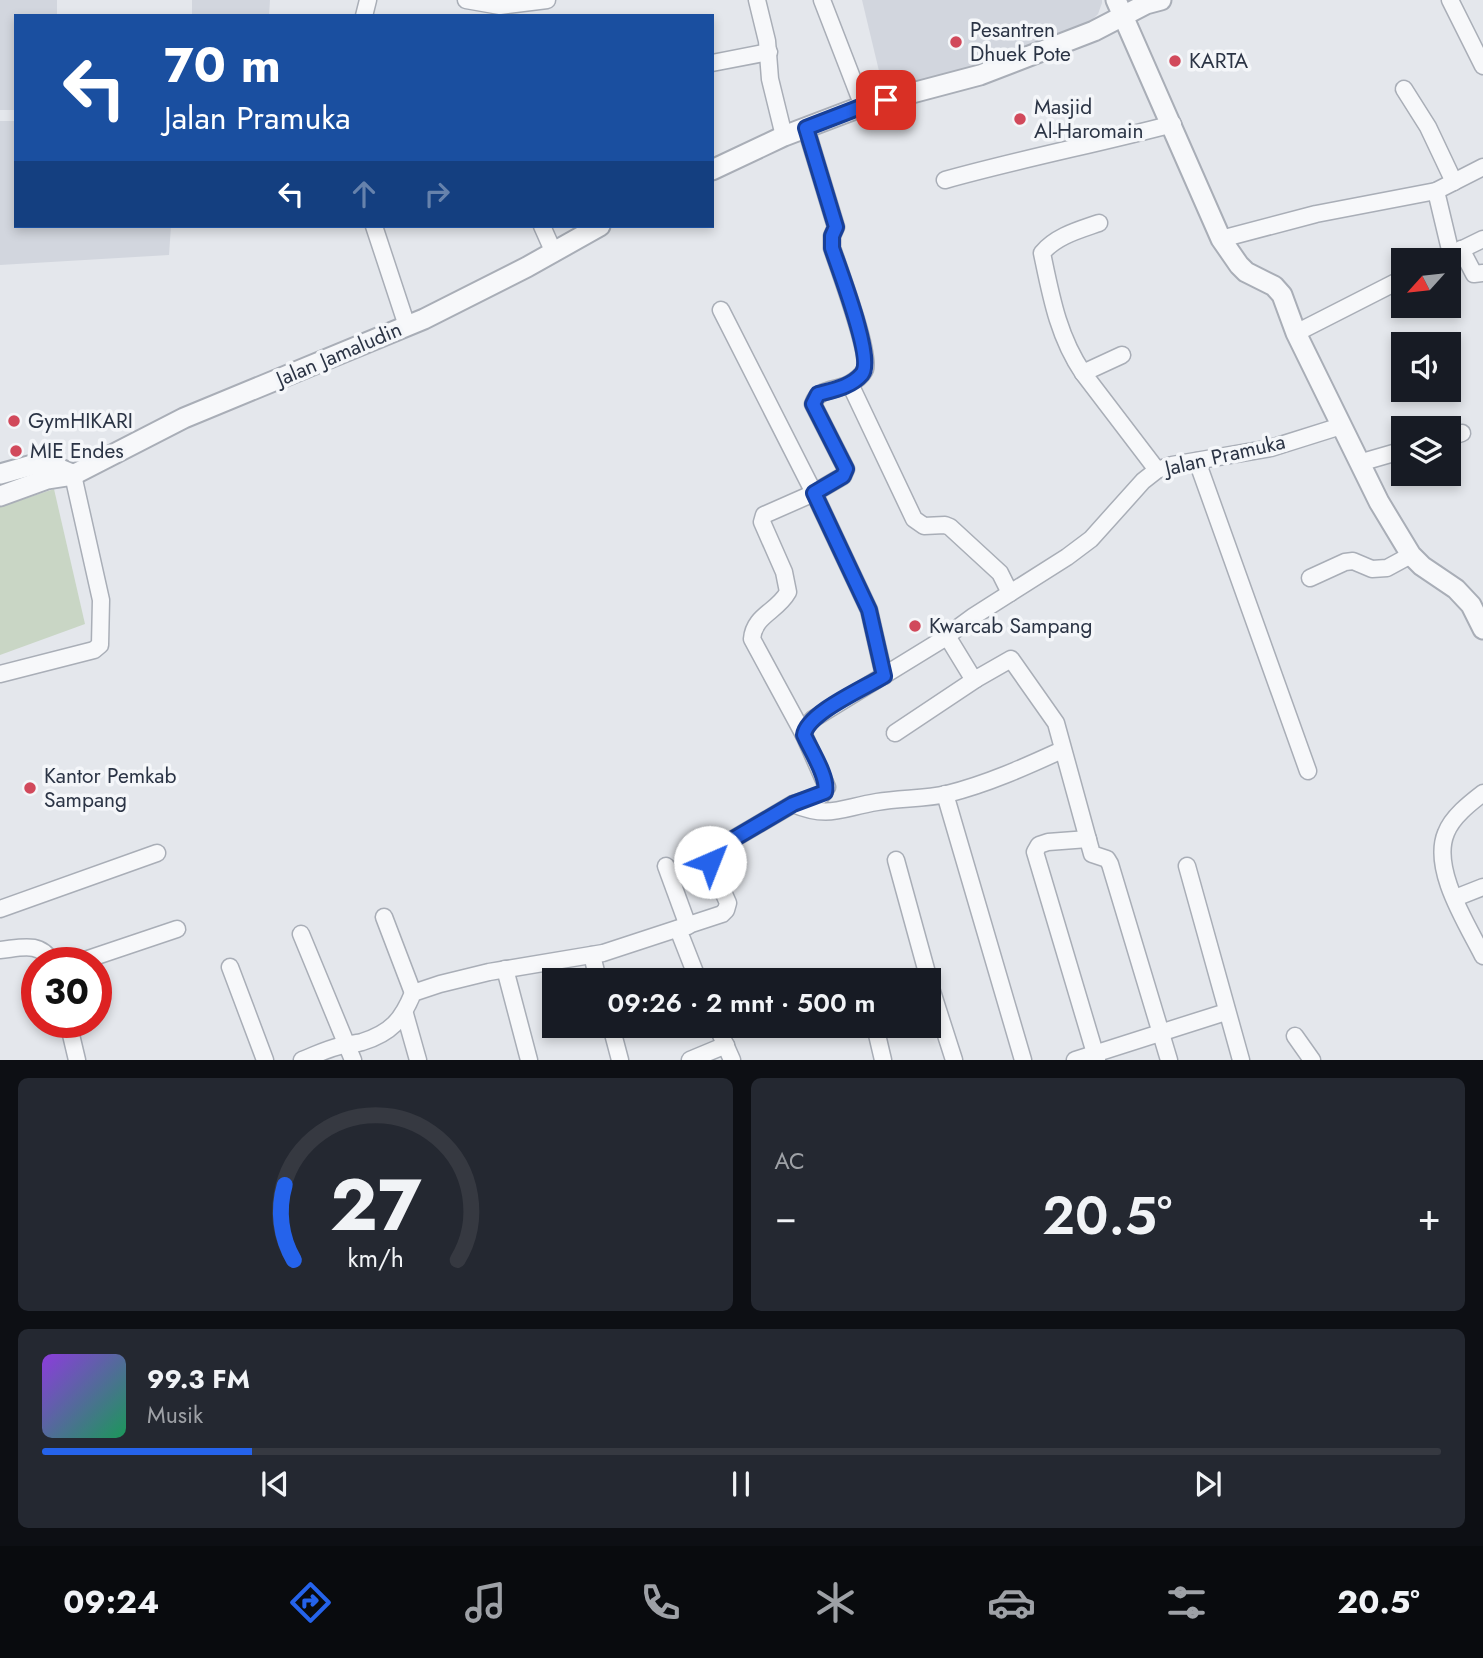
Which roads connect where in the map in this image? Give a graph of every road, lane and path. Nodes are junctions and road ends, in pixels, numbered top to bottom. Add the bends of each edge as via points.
1 (466, 0) edge
2 (547, 0) edge
3 (757, 0) edge
4 (822, 0) edge
5 (1161, 0) edge
6 (1450, 0) edge
7 (1120, 8) edge
8 (769, 52) junction
9 (714, 63) edge
10 (1483, 66) edge
11 (1404, 89) dead end
12 (863, 106) junction
13 (1173, 124) junction
14 (806, 128) junction
15 (784, 136) junction
16 (1483, 167) edge
17 (714, 169) edge
18 (945, 180) dead end
19 (1454, 182) junction
20 (1436, 191) junction
21 (1099, 223) dead end
22 (375, 228) edge
23 (543, 228) edge
24 (597, 228) edge
25 (1221, 239) junction
26 (1483, 239) edge
27 (1448, 248) edge
28 (1461, 250) edge
29 (554, 253) junction
30 (1461, 264) edge
31 (1483, 273) edge
32 (1391, 285) edge
33 (720, 310) dead end
34 (407, 326) junction
35 (1296, 334) junction
36 (1122, 355) dead end
37 (1083, 373) junction
38 (850, 384) junction
39 (1341, 426) junction
40 (1391, 454) edge
41 (1197, 461) junction
42 (1359, 463) junction
43 (1157, 470) junction
44 (0, 474) edge
45 (73, 475) junction
46 (814, 493) junction
47 (0, 496) edge
48 (1411, 555) junction
49 (1310, 578) dead end
50 (1010, 593) junction
51 (1480, 617) edge
52 (947, 636) junction
53 (0, 674) edge
54 (884, 676) junction
55 (976, 679) junction
56 (895, 733) dead end
57 (804, 735) junction
58 (1062, 750) junction
59 (1308, 771) dead end
60 (1483, 793) edge
61 (945, 794) junction
62 (793, 804) junction
63 (1088, 839) junction
64 (157, 853) dead end
65 (896, 860) dead end
66 (666, 866) dead end
67 (1187, 866) dead end
68 (1483, 887) edge
69 (1455, 898) junction
70 (0, 909) edge
71 (384, 917) dead end
72 (683, 928) junction
73 (177, 929) dead end
74 (301, 934) dead end
75 (21, 949) edge
76 (0, 950) edge
77 (112, 951) edge
78 (592, 955) junction
79 (1483, 956) edge
80 (230, 967) dead end
81 (595, 968) edge
82 (695, 968) edge
83 (925, 968) edge
84 (505, 969) junction
85 (413, 993) junction
86 (1226, 1012) junction
87 (405, 1014) junction
88 (941, 1018) edge
89 (1161, 1034) junction
90 (1295, 1036) dead end
91 (72, 1038) edge
92 (614, 1038) edge
93 (878, 1038) edge
94 (350, 1052) edge
95 (729, 1052) edge
96 (1096, 1056) edge
97 (77, 1059) edge
98 (265, 1059) edge
99 (302, 1059) edge
100 (418, 1059) edge
101 (528, 1059) edge
102 (620, 1059) edge
103 (690, 1059) edge
104 (883, 1059) edge
105 (954, 1059) edge
106 (1023, 1059) edge
107 (1075, 1059) edge
108 (1169, 1059) edge
109 (1241, 1059) edge
110 (1312, 1059) edge

1 - 2 street via 499,6
3 - 8 street
4 - 12 street
5 - 7 street
6 - 10 street
7 - 12 street via 1094,31 980,75
7 - 13 street
8 - 9 street
8 - 15 street via 770,79
11 - 19 street
12 - 14 street
13 - 18 street
13 - 25 street
14 - 15 street
14 - 38 street via 836,227 832,248 866,367
15 - 17 street
16 - 19 street
19 - 20 street
20 - 25 street
20 - 27 street
21 - 37 street via 1069,234 1042,253 1060,332
22 - 34 street
23 - 29 street
24 - 29 street, Jalan Jamaludin
25 - 35 street via 1239,265 1282,295
26 - 28 street
29 - 34 street, Jalan Jamaludin
30 - 31 street via 1474,274
32 - 35 street
33 - 46 street
34 - 45 street, Jalan Jamaludin via 184,418
35 - 39 street
36 - 37 street
37 - 43 street
38 - 46 street via 814,399 846,469 843,476
38 - 50 street via 915,519 924,526 950,527 1000,573
39 - 41 street, Jalan Pramuka via 1271,448
39 - 42 street
40 - 42 street
41 - 43 street, Jalan Pramuka
41 - 59 street
42 - 48 street
43 - 50 street, Jalan Pramuka via 1091,539
44 - 45 street via 43,462
45 - 47 street, Jalan Jamaludin
45 - 53 street via 101,600 100,645
46 - 54 street via 869,610
46 - 57 street via 764,515 762,522 788,592 752,631 752,639
48 - 49 street via 1387,568 1345,562
48 - 51 street via 1456,589
50 - 52 street, Jalan Pramuka
52 - 54 street, Jalan Pramuka
52 - 55 street
54 - 57 street, Jalan Pramuka via 813,719
55 - 56 street
55 - 58 street via 1011,659 1056,723
57 - 62 street via 827,787 822,795
58 - 61 street
58 - 63 street
60 - 69 street via 1458,815 1442,843 1448,886
61 - 62 street via 827,812
61 - 106 street
62 - 72 street via 713,851 710,862 727,906 722,914
63 - 89 street via 1092,854 1110,864
63 - 96 street via 1048,842 1035,852
64 - 70 street
65 - 83 street
66 - 72 street
67 - 86 street
68 - 69 street
69 - 79 street
71 - 85 street
72 - 78 street
72 - 82 street
73 - 77 street
74 - 94 street
75 - 76 street
78 - 81 street
78 - 84 street
80 - 98 street
84 - 85 street
84 - 101 street
85 - 87 street
86 - 89 street
86 - 109 street
87 - 94 street
87 - 100 street
88 - 105 street
89 - 96 street
89 - 108 street
90 - 110 street
91 - 97 street
92 - 102 street
93 - 104 street
94 - 99 street
95 - 103 street
96 - 107 street

